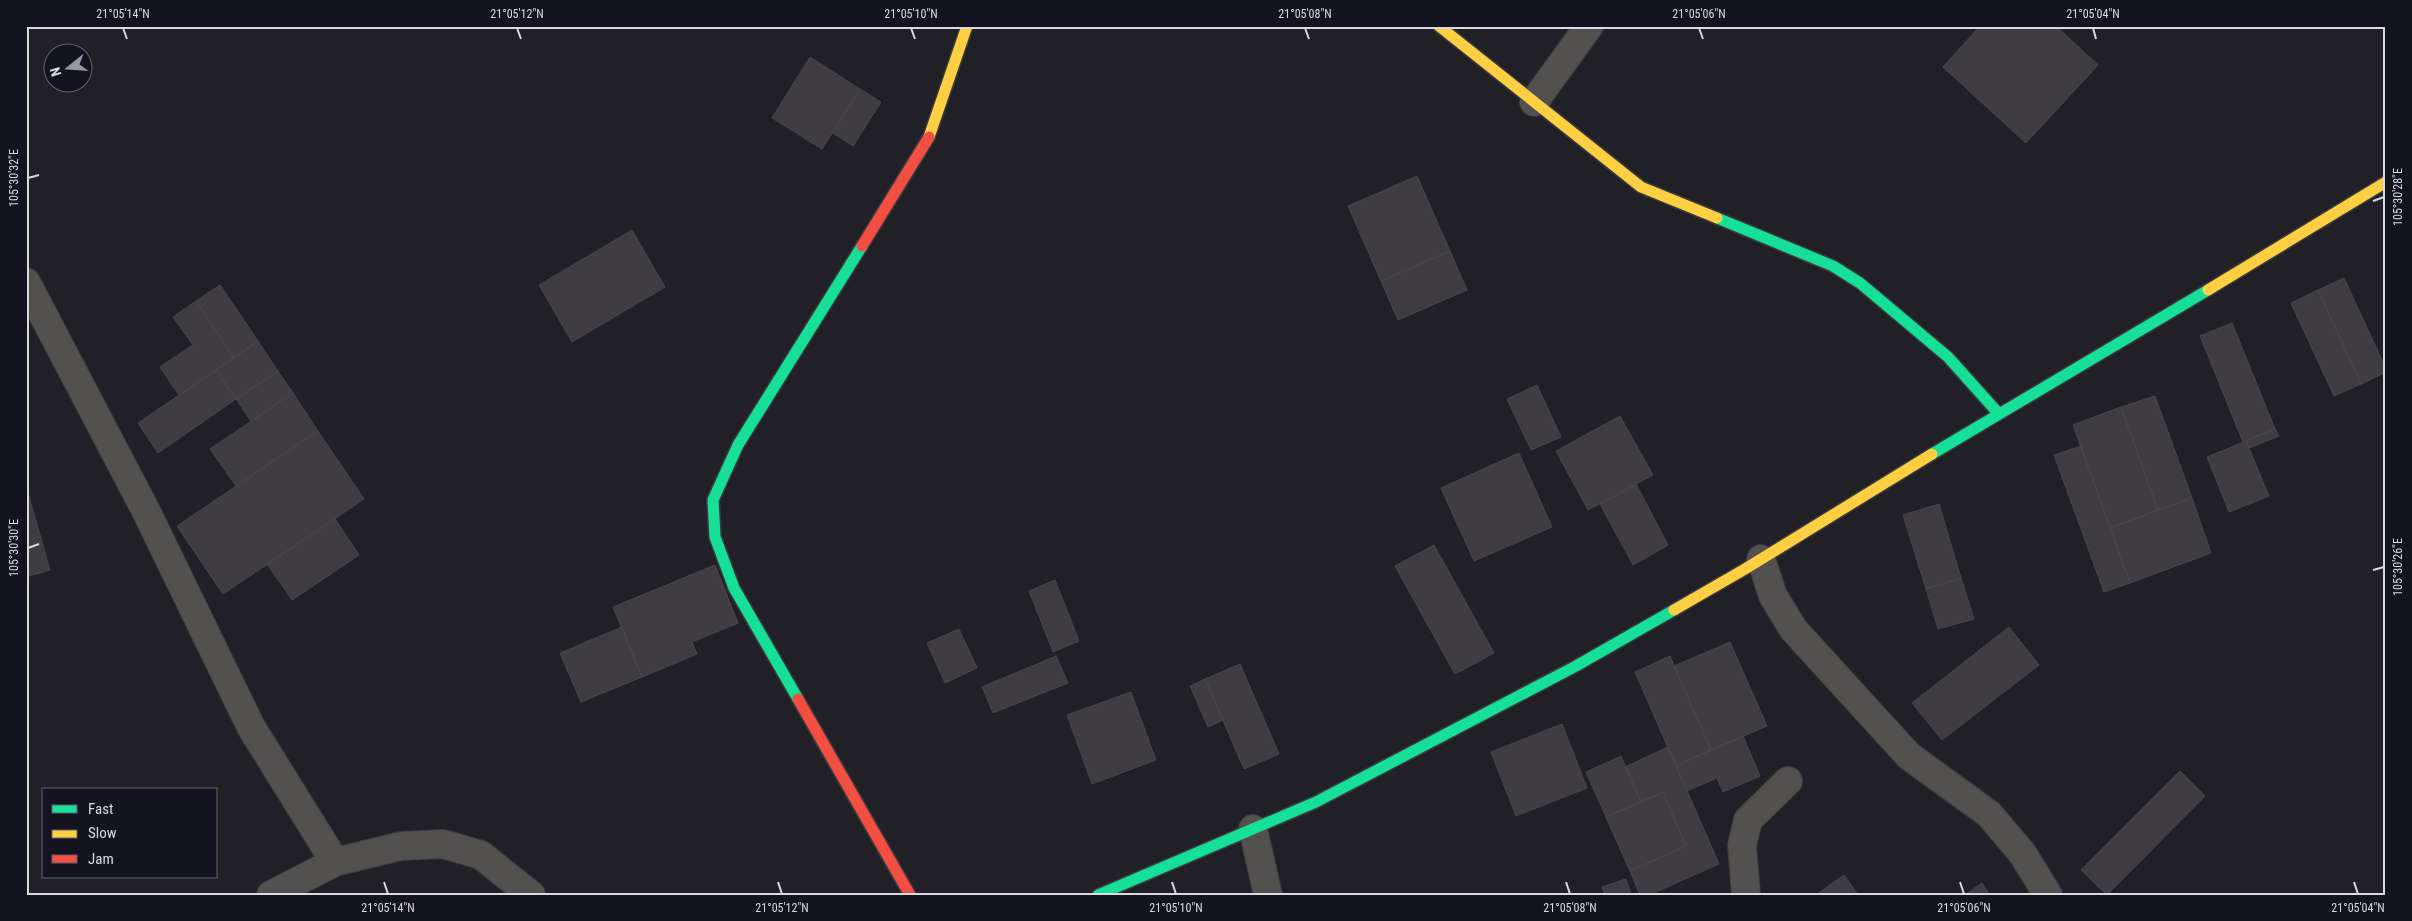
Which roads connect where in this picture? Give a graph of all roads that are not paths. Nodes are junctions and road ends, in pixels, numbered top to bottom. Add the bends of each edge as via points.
1 (967, 26) edge
2 (1439, 26) edge
3 (1589, 26) edge
4 (1534, 102) junction
5 (2386, 182) edge
6 (26, 282) edge
7 (1999, 414) junction
8 (1761, 559) junction
9 (1788, 781) dead end
10 (1253, 829) junction
11 (335, 862) junction
12 (271, 895) edge
13 (531, 895) edge
14 (910, 895) edge
15 (1098, 895) edge
16 (1268, 895) edge
17 (1746, 895) edge
18 (2048, 895) edge

1 - 14 street via 931,134 738,445 712,500 715,537 734,588
2 - 4 street
3 - 4 street
4 - 7 street via 1641,187 1833,266 1860,283 1948,357
5 - 7 street
6 - 11 street via 146,511 252,727
7 - 8 street
8 - 10 street via 1584,661 1418,751 1316,802
8 - 18 street via 1773,596 1794,630 1909,756 1989,814 2022,853
9 - 17 street via 1748,820 1742,845
10 - 15 street
10 - 16 street
11 - 12 street
11 - 13 street via 401,846 443,844 480,855

